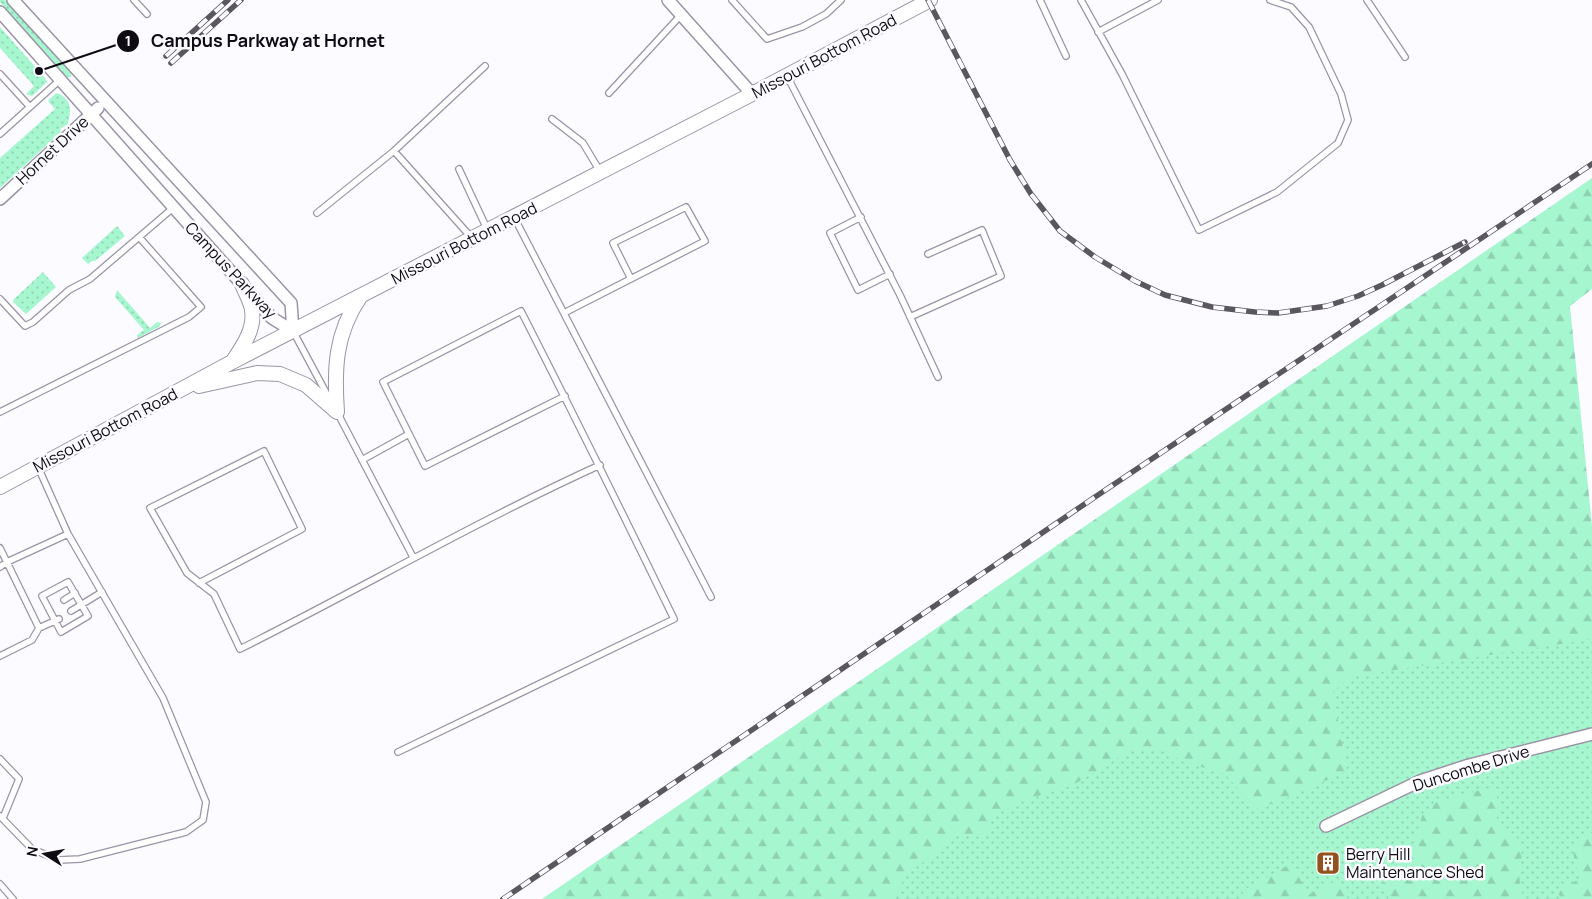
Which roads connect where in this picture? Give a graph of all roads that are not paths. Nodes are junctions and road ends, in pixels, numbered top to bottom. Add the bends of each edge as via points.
1 (13, 0) edge
2 (134, 0) edge
3 (668, 0) edge
4 (732, 0) edge
5 (841, 0) edge
6 (930, 0) edge
7 (1040, 0) edge
8 (1081, 0) edge
9 (1158, 0) edge
10 (1270, 0) edge
11 (1367, 0) edge
12 (0, 12) edge
13 (147, 14) dead end
14 (681, 15) junction
15 (1098, 32) junction
16 (1066, 56) dead end
17 (1405, 57) dead end
18 (485, 66) dead end
19 (0, 74) edge
20 (787, 76) junction
21 (61, 79) junction
22 (609, 92) dead end
23 (752, 94) junction
24 (105, 102) junction
25 (30, 107) junction
26 (92, 114) junction
27 (552, 119) dead end
28 (0, 134) edge
29 (394, 151) junction
30 (459, 168) dead end
31 (601, 172) junction
32 (0, 199) edge
33 (173, 208) junction
34 (317, 213) dead end
35 (861, 217) junction
36 (514, 218) junction
37 (488, 231) junction
38 (139, 237) junction
39 (472, 239) junction
40 (928, 254) dead end
41 (890, 274) junction
42 (631, 279) junction
43 (242, 284) junction
44 (360, 297) junction
45 (0, 299) edge
46 (564, 313) junction
47 (910, 317) junction
48 (293, 331) junction
49 (232, 362) junction
50 (938, 377) dead end
51 (181, 390) junction
52 (565, 396) junction
53 (0, 412) edge
54 (336, 412) junction
55 (409, 434) junction
56 (362, 460) junction
57 (600, 465) junction
58 (37, 466) junction
59 (0, 487) edge
60 (68, 534) junction
61 (0, 548) edge
62 (413, 558) junction
63 (8, 562) junction
64 (0, 567) edge
65 (199, 583) junction
66 (102, 592) junction
67 (75, 593) junction
68 (712, 597) dead end
69 (64, 600) dead end
70 (81, 605) junction
71 (71, 611) dead end
72 (57, 620) junction
73 (39, 628) junction
74 (0, 656) edge
75 (1592, 734) edge
76 (398, 752) dead end
77 (0, 760) edge
78 (1, 817) edge
79 (1326, 826) dead end
80 (0, 884) edge
81 (13, 899) edge

1 - 24 street, Campus Parkway
2 - 13 lane
3 - 14 street
4 - 5 lane via 767,39 802,27 826,14
6 - 20 street, Missouri Bottom Road
7 - 16 lane
8 - 15 lane
9 - 15 lane
10 - 15 lane via 1291,7 1309,27 1341,94 1348,120 1338,143 1277,192 1199,230
11 - 17 lane
12 - 21 street, Campus Parkway
14 - 22 lane
14 - 23 street
18 - 29 lane
19 - 25 lane
20 - 23 street, Missouri Bottom Road
20 - 35 lane
21 - 25 lane
21 - 26 street, Campus Parkway
23 - 31 street, Missouri Bottom Road
24 - 26 street, Hornet Drive
24 - 48 street, Campus Parkway via 291,303
25 - 28 lane
26 - 32 street, Hornet Drive
26 - 33 street, Campus Parkway
27 - 31 lane via 583,143
29 - 34 lane
29 - 39 lane
30 - 37 lane
31 - 36 street, Missouri Bottom Road
33 - 38 lane
33 - 43 street, Campus Parkway
35 - 41 lane
35 - 41 lane via 830,233 858,290
36 - 37 street, Missouri Bottom Road
36 - 46 lane
37 - 39 street, Missouri Bottom Road
38 - 45 lane via 90,279 69,290 25,326
38 - 53 lane via 201,307 189,317
39 - 44 street, Missouri Bottom Road
40 - 47 lane via 982,230 1001,276
41 - 47 lane
42 - 42 lane via 705,241 686,207 613,243
42 - 46 lane
43 - 48 street, Campus Parkway via 272,318
43 - 49 street via 252,309 251,327 246,342
44 - 48 street, Missouri Bottom Road
44 - 54 street via 344,326 338,346 334,375
46 - 68 lane
47 - 50 lane
48 - 49 street, Missouri Bottom Road
48 - 54 lane
49 - 51 street, Missouri Bottom Road
51 - 54 street via 257,373 280,374 306,386
51 - 58 street, Missouri Bottom Road
52 - 55 lane via 425,466
52 - 55 lane via 521,311 383,382
52 - 57 lane
54 - 56 lane
55 - 56 lane
56 - 62 lane
57 - 62 lane
57 - 76 lane via 674,619
58 - 59 street, Missouri Bottom Road
58 - 60 lane
60 - 63 lane
60 - 66 lane
61 - 63 lane
62 - 65 lane via 240,649 214,594
63 - 64 lane
63 - 73 lane
65 - 65 lane via 187,573 150,508 264,452 302,529
66 - 70 lane
66 - 78 lane via 163,698 206,802 203,820 186,832 80,859 59,860 32,849
67 - 69 lane
67 - 70 lane
67 - 72 lane via 68,582 42,596
70 - 71 lane
70 - 72 lane via 88,616 61,632
72 - 73 lane
73 - 74 lane via 32,640
75 - 79 street, Duncombe Drive via 1420,781
77 - 78 lane via 19,779
80 - 81 lane

